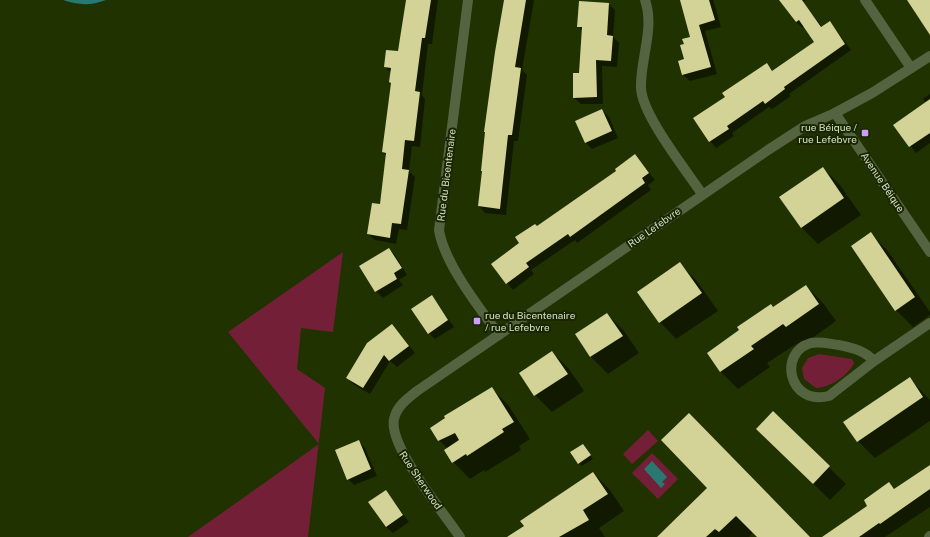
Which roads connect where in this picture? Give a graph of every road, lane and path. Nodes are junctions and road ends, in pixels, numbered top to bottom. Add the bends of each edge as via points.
1 (468, 0) edge
2 (645, 0) edge
3 (865, 0) edge
4 (930, 56) edge
5 (911, 68) junction
6 (835, 113) junction
7 (702, 194) junction
8 (930, 252) edge
9 (930, 323) edge
10 (499, 335) junction
11 (874, 362) junction
12 (394, 419) joint
13 (460, 537) edge

1 - 10 street, Rue du Bicentenaire via 439,230 448,259
2 - 7 street via 648,20 641,76 642,98 648,114
3 - 5 street
4 - 5 street, Rue Lefebvre
5 - 6 street, Rue Lefebvre
6 - 7 street, Rue Lefebvre via 795,132
6 - 8 street, Avenue Béique
7 - 10 street, Rue Lefebvre
9 - 11 street
10 - 12 street, Rue Lefebvre via 417,391 401,405
11 - 11 street via 864,352 854,348 822,342 804,346 793,360 791,370 796,384 804,394 820,398 836,392
12 - 13 street, Rue Sherwood via 394,432 403,455

